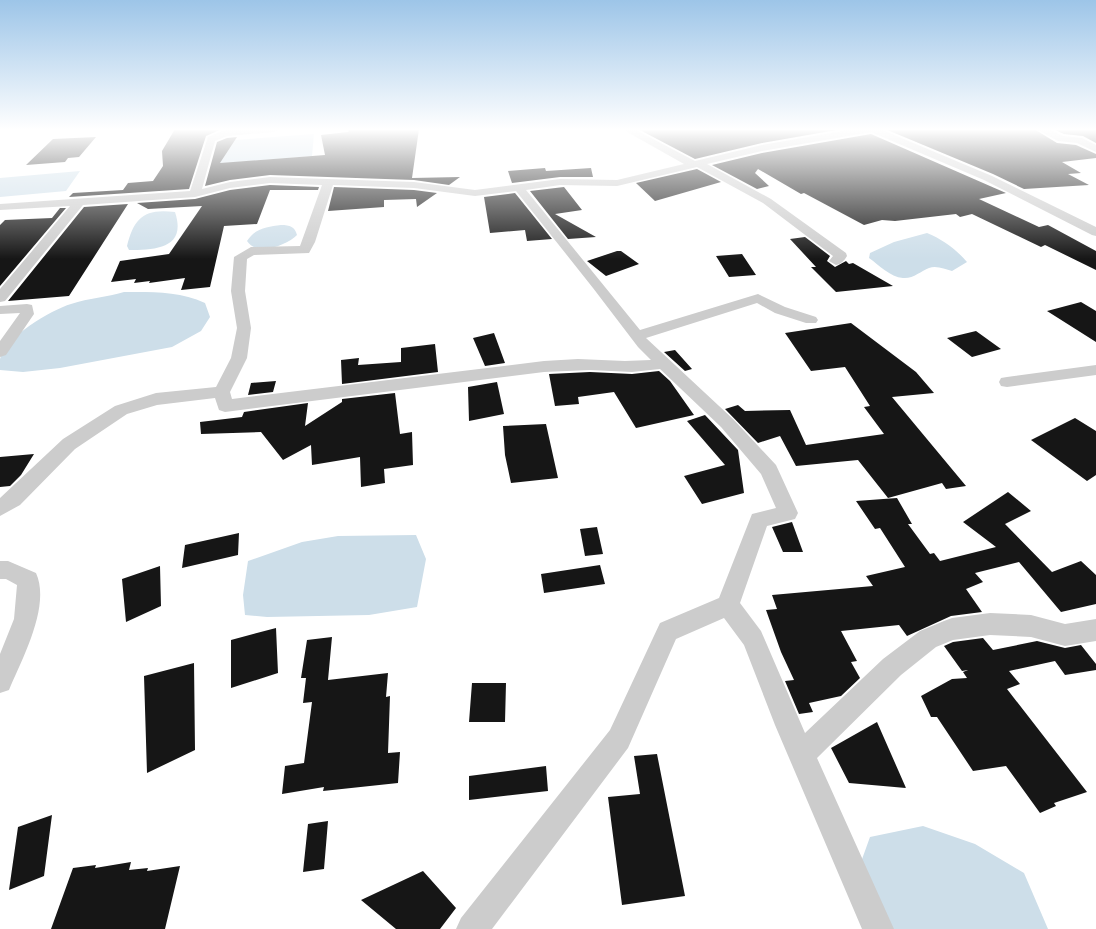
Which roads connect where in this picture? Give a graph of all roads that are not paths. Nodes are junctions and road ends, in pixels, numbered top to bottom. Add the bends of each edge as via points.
1 (201, 172) edge
2 (664, 172) edge
3 (711, 172) edge
4 (975, 172) edge
5 (328, 182) junction
6 (519, 188) junction
7 (194, 194) junction
8 (79, 202) junction
9 (0, 207) edge
10 (1096, 232) edge
11 (836, 261) dead end
12 (0, 298) edge
13 (0, 310) edge
14 (811, 320) dead end
15 (637, 336) junction
16 (0, 352) edge
17 (664, 363) junction
18 (1096, 370) edge
19 (1006, 382) dead end
20 (222, 392) junction
21 (0, 508) edge
22 (0, 570) edge
23 (728, 605) junction
24 (1096, 630) edge
25 (0, 681) edge
26 (801, 755) junction
27 (472, 929) edge
28 (878, 929) edge

1 - 7 street
2 - 6 street via 617,183 560,182
3 - 11 street via 767,200 842,256
4 - 10 street
5 - 6 street via 414,185 475,193
5 - 7 street via 270,180
5 - 20 street via 304,250 251,251 241,257 238,292 244,328 239,358
6 - 15 street
7 - 8 street
8 - 9 street
8 - 12 street
13 - 16 street via 27,308 27,314
14 - 15 street via 780,310 758,298
15 - 17 street
17 - 20 street via 629,368 576,366 511,370 225,406
17 - 23 street via 727,423 769,470 788,513 759,520
18 - 19 street
20 - 21 street via 156,399 121,410 69,444 13,500
22 - 25 street via 8,570 28,580 30,594 21,636
23 - 26 street via 753,639
23 - 27 street via 668,631 619,739
24 - 26 street via 1065,635 1031,626 990,624 952,630 928,639 892,667
26 - 28 street

